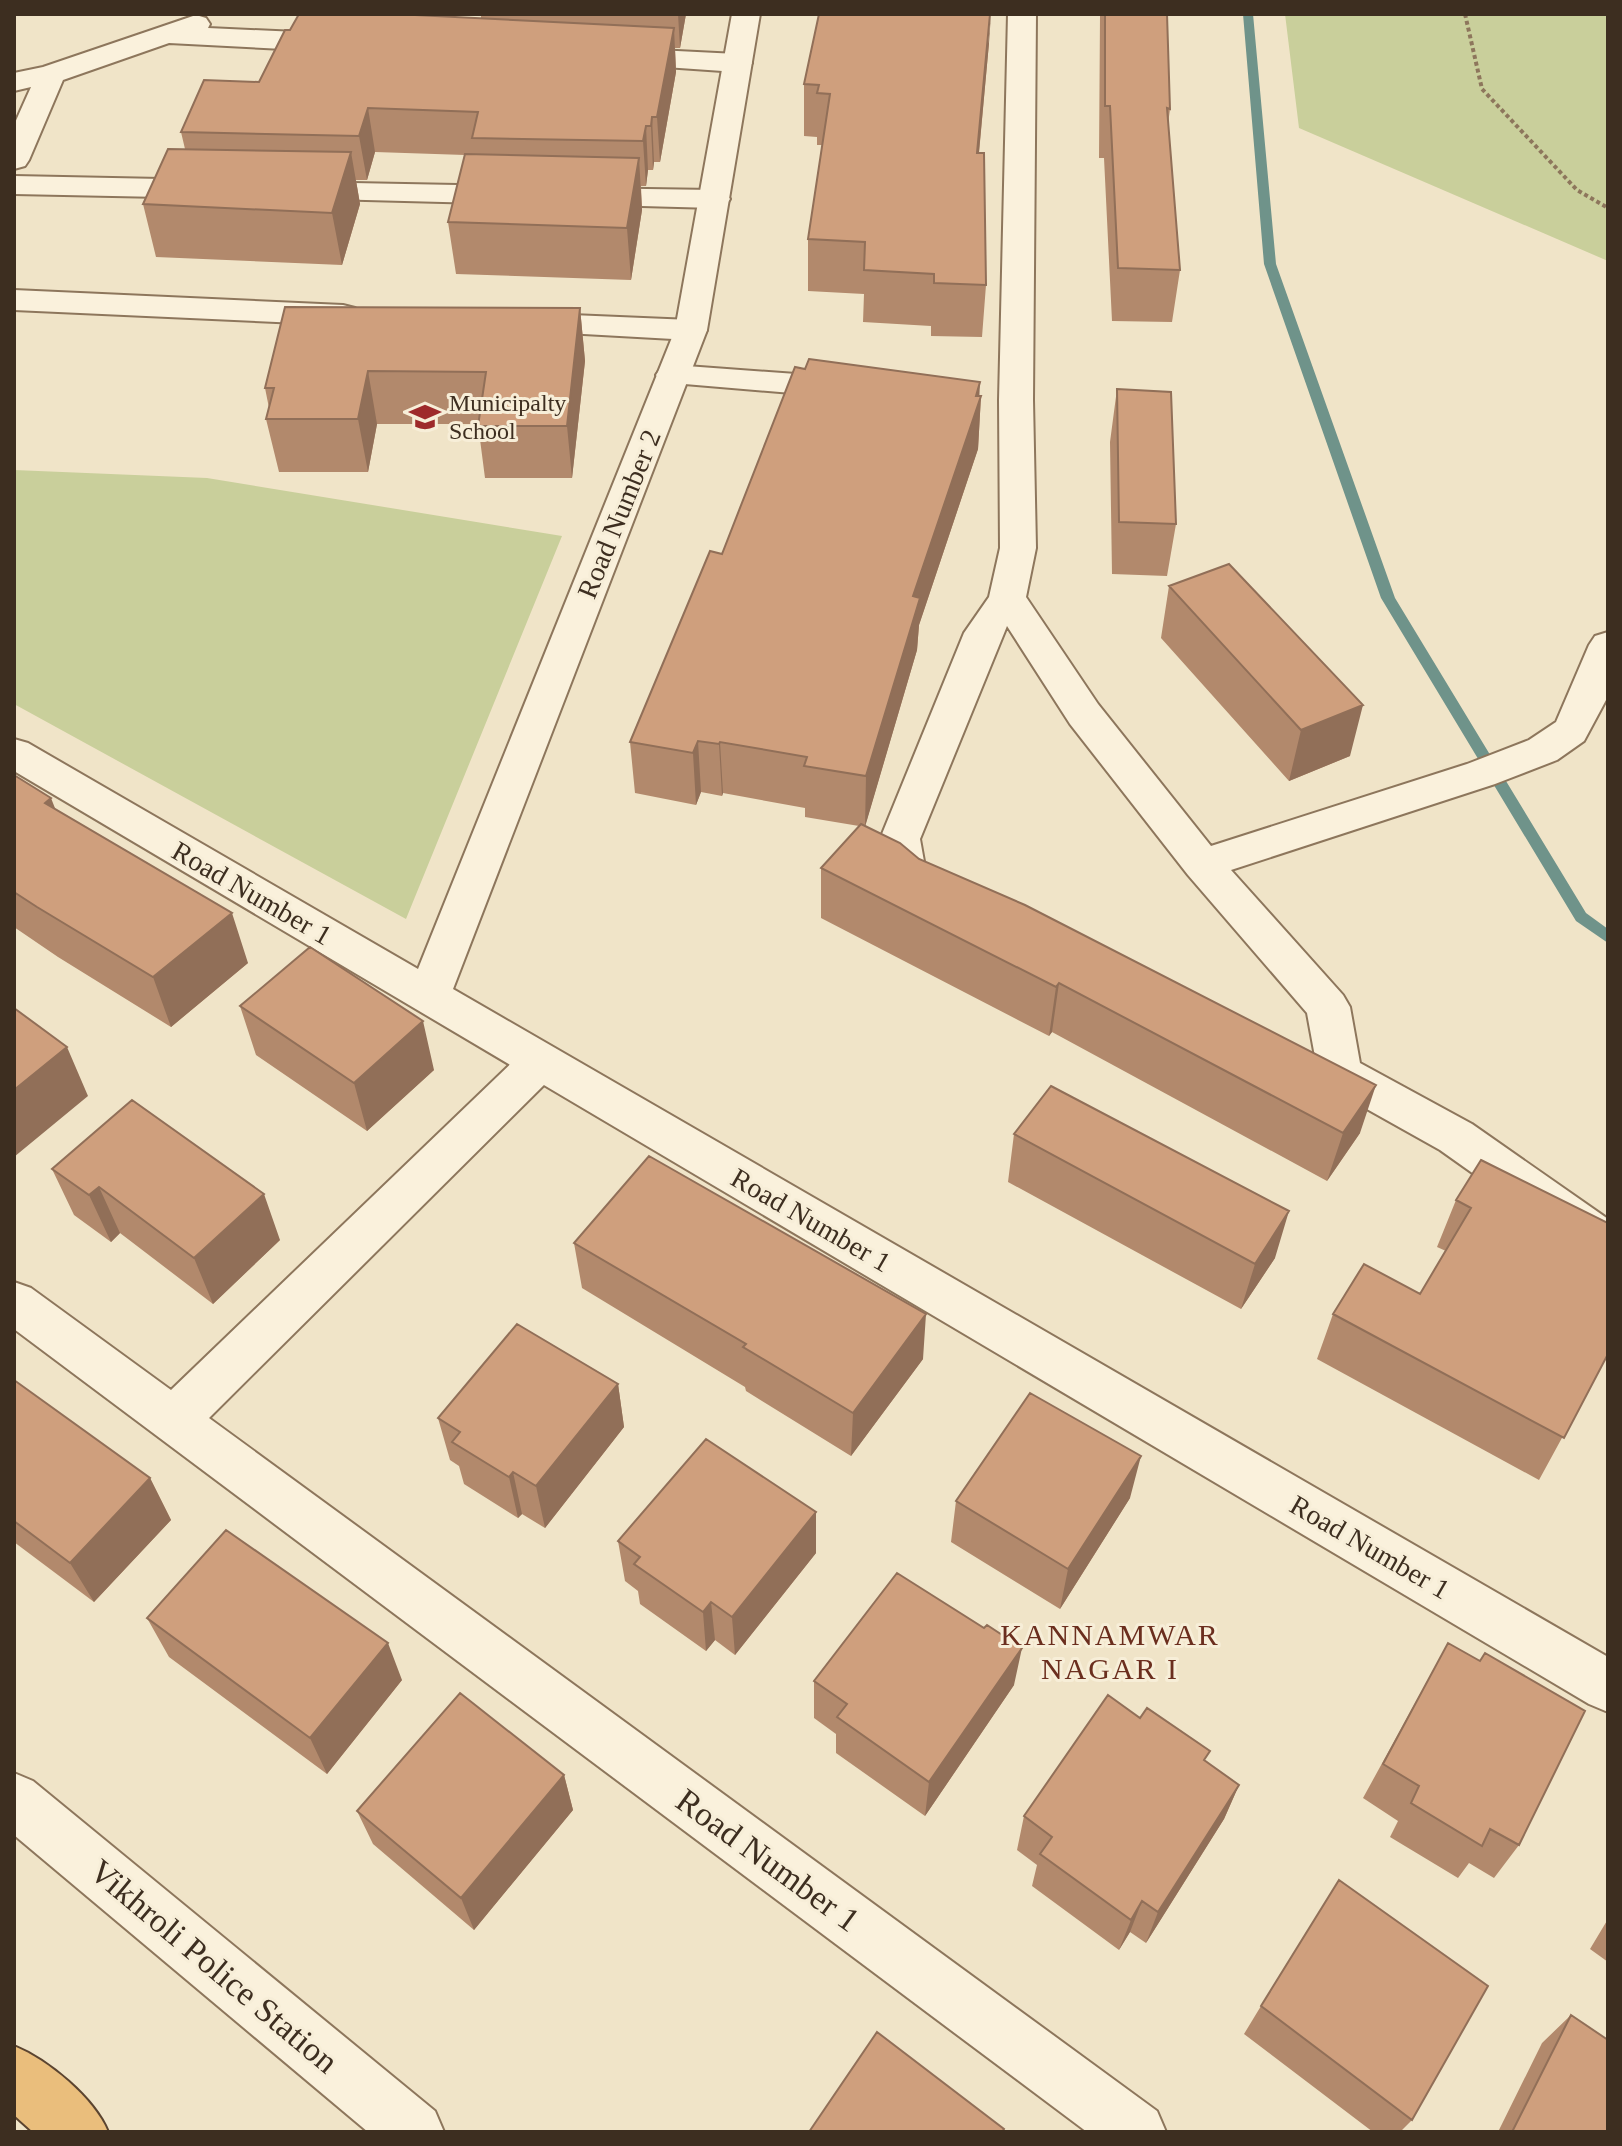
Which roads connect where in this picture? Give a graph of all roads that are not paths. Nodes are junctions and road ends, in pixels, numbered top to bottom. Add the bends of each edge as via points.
1 (225, 14) edge
2 (746, 14) edge
3 (1022, 14) edge
4 (167, 34) junction
5 (373, 44) edge
6 (595, 56) edge
7 (737, 63) junction
8 (51, 74) junction
9 (14, 82) edge
10 (14, 160) edge
11 (14, 185) edge
12 (237, 189) edge
13 (268, 190) edge
14 (714, 199) junction
15 (14, 300) edge
16 (376, 316) edge
17 (486, 321) edge
18 (691, 330) junction
19 (673, 375) junction
20 (876, 390) edge
21 (1007, 598) junction
22 (1608, 645) edge
23 (14, 753) edge
24 (1202, 864) junction
25 (961, 908) edge
26 (428, 997) junction
27 (1296, 1054) edge
28 (540, 1062) junction
29 (1340, 1073) junction
30 (1608, 1244) edge
31 (14, 1302) edge
32 (174, 1420) junction
33 (1608, 1686) edge
34 (14, 1800) edge
35 (14, 2075) edge
36 (78, 2132) edge
37 (414, 2132) edge
38 (1136, 2132) edge

1 - 4 street
2 - 7 street, Road Number 2
3 - 21 street via 1000,398 1018,548
4 - 5 street
4 - 8 street
6 - 7 street
7 - 14 street, Road Number 2
8 - 9 street
8 - 10 street
11 - 12 street
13 - 14 street
14 - 18 street, Road Number 2
15 - 16 street
17 - 18 street
18 - 19 street, Road Number 2
19 - 20 street
19 - 26 street, Road Number 2
21 - 24 street via 1084,714
21 - 25 street via 983,633 900,839 906,874 932,896
22 - 24 street via 1570,731 1543,750
23 - 26 street, Road Number 1
24 - 29 street via 1328,1007
26 - 28 street, Road Number 1
27 - 29 street
28 - 32 street
28 - 33 street, Road Number 1
29 - 30 street via 1456,1137
31 - 32 street, Road Number 1
32 - 38 street, Road Number 1
34 - 37 street, Vikhroli Police Station
35 - 36 highway

